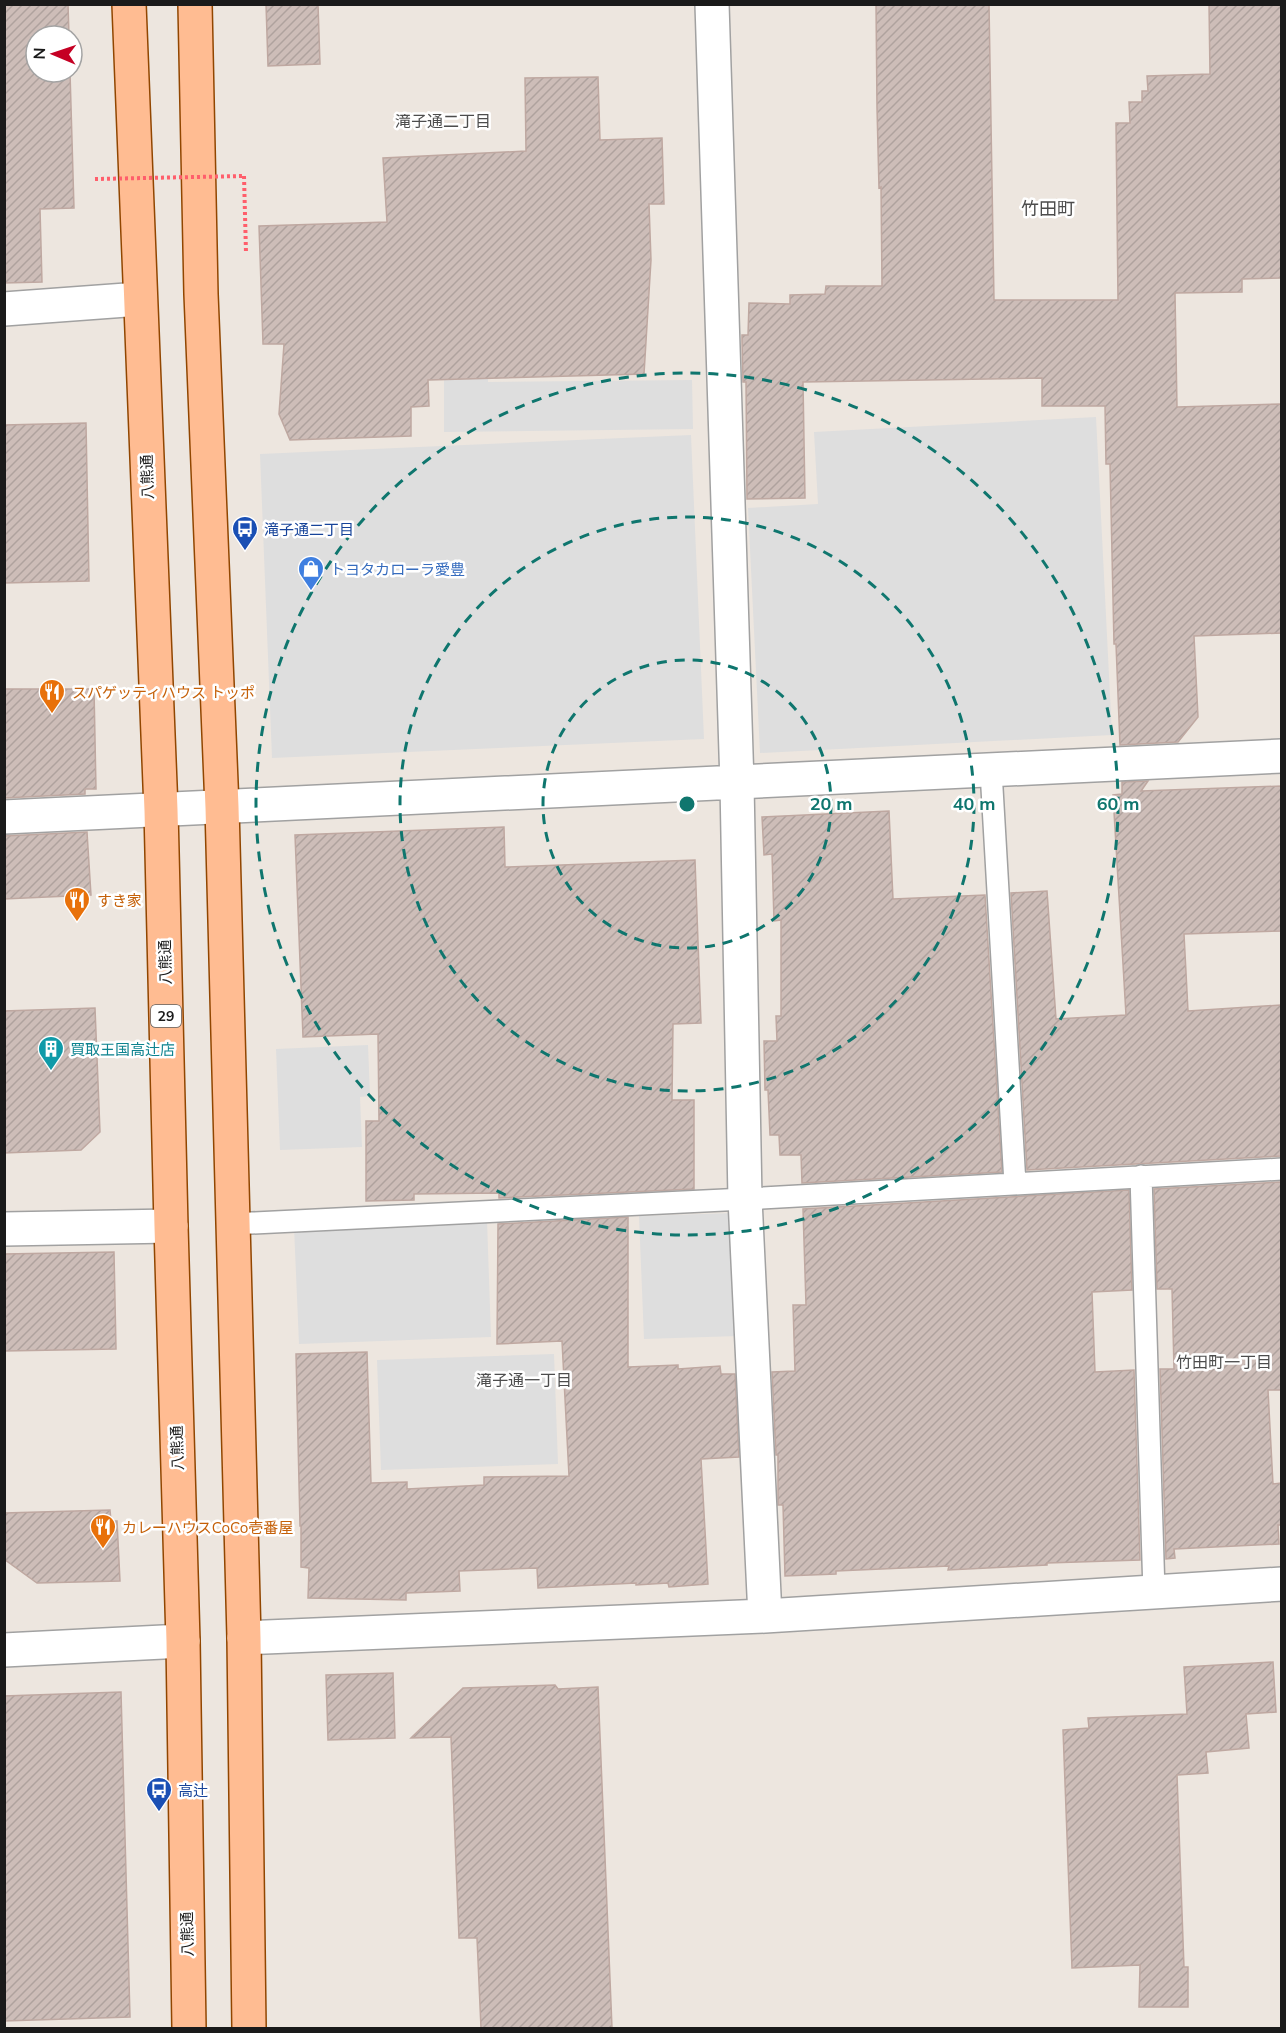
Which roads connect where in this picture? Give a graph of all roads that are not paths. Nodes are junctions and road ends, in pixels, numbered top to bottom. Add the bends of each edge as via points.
1 (129, 4) edge
2 (195, 4) edge
3 (712, 4) edge
4 (140, 299) junction
5 (4, 309) edge
6 (1281, 756) edge
7 (991, 771) junction
8 (737, 784) junction
9 (222, 807) junction
10 (161, 810) junction
11 (4, 818) edge
12 (1281, 1169) edge
13 (1141, 1176) junction
14 (1014, 1184) junction
15 (745, 1199) junction
16 (232, 1224) junction
17 (171, 1226) junction
18 (4, 1229) edge
19 (1281, 1584) edge
20 (1154, 1592) junction
21 (765, 1616) junction
22 (244, 1638) junction
23 (183, 1641) junction
24 (4, 1650) edge
25 (189, 2028) edge
26 (249, 2028) edge

1 - 4 main road, 八熊通 / 29
2 - 9 main road via 201,294
3 - 8 street
4 - 5 street
4 - 10 main road, 八熊通 / 29
6 - 7 street
7 - 8 street
7 - 14 lane
8 - 9 street
8 - 15 street
9 - 10 street
9 - 16 main road
10 - 11 street
10 - 17 main road, 八熊通 / 29
12 - 13 lane
13 - 14 lane
13 - 20 lane
14 - 15 lane
15 - 16 lane
15 - 21 street
16 - 22 main road
17 - 18 street
17 - 23 main road, 八熊通 / 29
19 - 20 street
20 - 21 street
21 - 22 street
22 - 26 main road
23 - 24 street
23 - 25 main road, 八熊通 / 29

